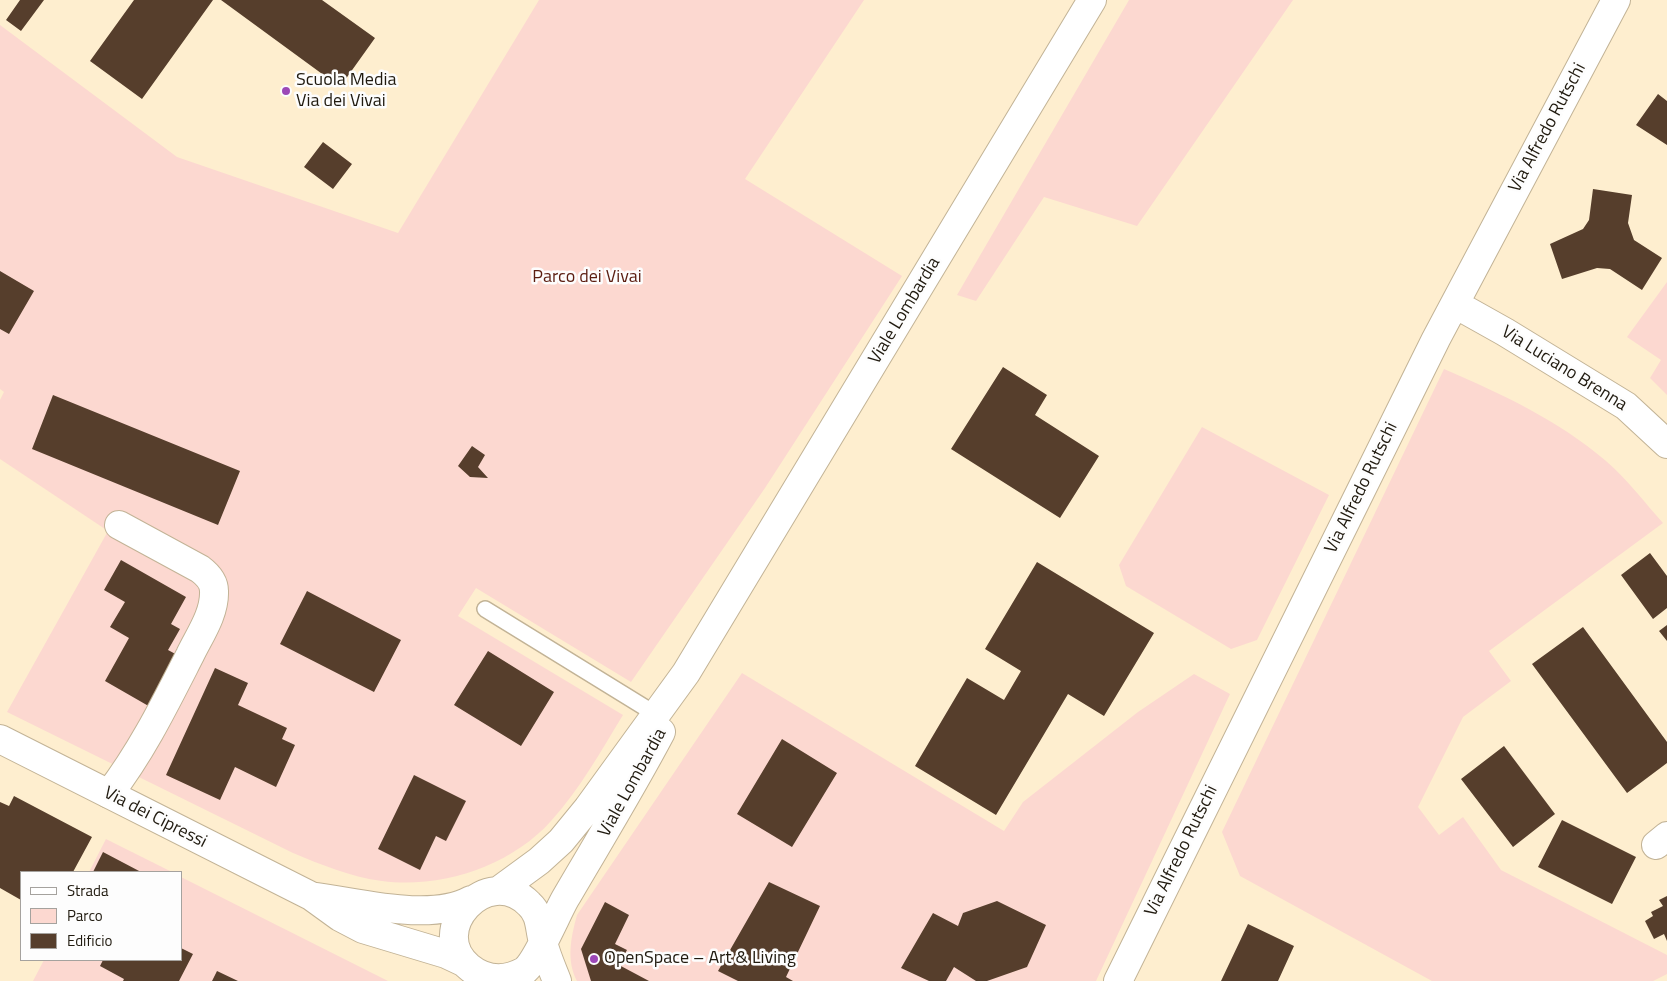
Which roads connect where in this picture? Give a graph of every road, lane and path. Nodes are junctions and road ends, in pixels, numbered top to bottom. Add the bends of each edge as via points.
1 (1092, 0) edge
2 (1616, 0) edge
3 (1455, 304) junction
4 (1667, 444) edge
5 (119, 525) dead end
6 (485, 609) dead end
7 (719, 622) junction
8 (657, 715) junction
9 (0, 739) edge
10 (109, 794) junction
11 (498, 891) junction
12 (311, 896) junction
13 (471, 900) junction
14 (542, 941) junction
15 (470, 971) edge
16 (508, 980) edge
17 (557, 981) edge
18 (1118, 981) edge

1 - 7 main road, Viale Lombardia
2 - 3 main road, Via Alfredo Rutschi
3 - 4 main road, Via Luciano Brenna via 1626,406
3 - 18 main road, Via Alfredo Rutschi
5 - 10 main road via 200,569 210,579 214,592 208,619 156,723
6 - 8 lane, Viale Lombardia
7 - 8 main road, Viale Lombardia
7 - 14 main road, Viale Lombardia via 629,792
8 - 11 main road, Viale Lombardia via 561,841
9 - 10 main road, Via dei Cipressi
10 - 12 main road, Via dei Cipressi
11 - 13 main road
11 - 14 main road via 516,894 530,904 540,920
12 - 13 main road, Via dei Cipressi via 426,910 448,909
12 - 15 main road, Via dei Cipressi via 363,929 446,954
13 - 15 main road via 455,925 455,946
14 - 16 main road via 536,959 526,970
14 - 17 main road
15 - 16 main road

